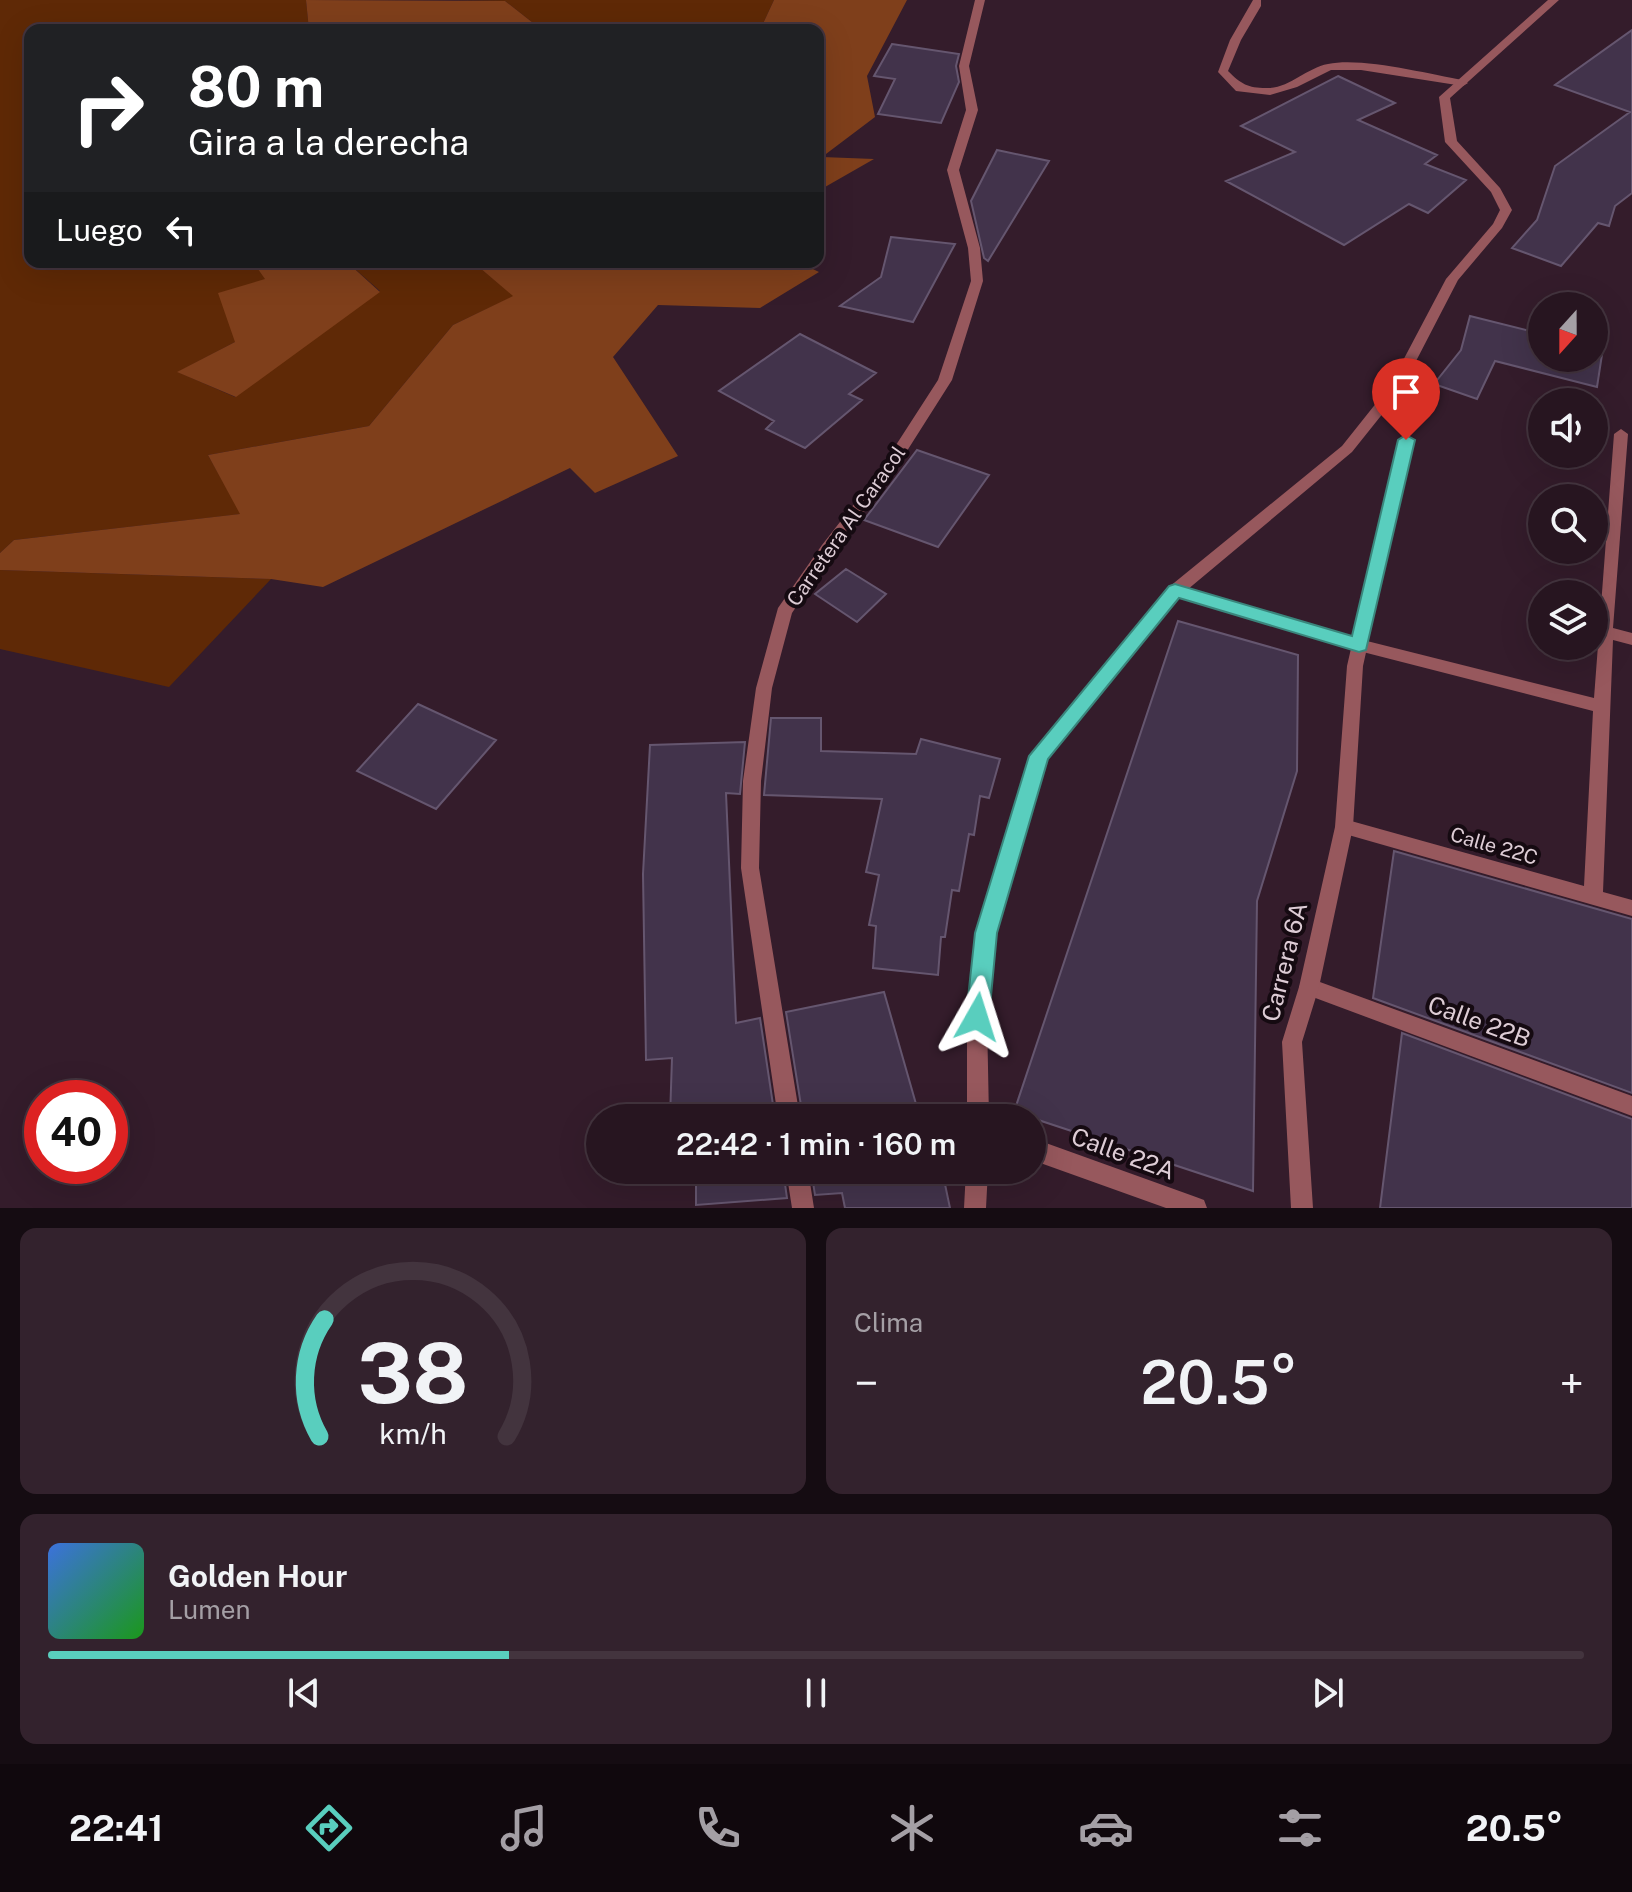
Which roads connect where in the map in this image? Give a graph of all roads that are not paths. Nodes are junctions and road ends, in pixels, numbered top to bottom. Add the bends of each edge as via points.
1 (980, 0) edge
2 (1554, 0) edge
3 (1257, 2) dead end
4 (1463, 83) junction
5 (1621, 434) dead end
6 (1406, 440) dead end
7 (1175, 591) junction
8 (1608, 595) edge
9 (1608, 633) edge
10 (1632, 639) edge
11 (1359, 645) junction
12 (1604, 660) edge
13 (1602, 707) junction
14 (1344, 827) junction
15 (1593, 897) junction
16 (1632, 908) edge
17 (1309, 987) junction
18 (787, 1104) edge
19 (978, 1104) edge
20 (1632, 1106) edge
21 (1046, 1154) edge
22 (799, 1184) edge
23 (976, 1184) edge
24 (803, 1208) edge
25 (975, 1208) edge
26 (1196, 1208) edge
27 (1302, 1208) edge

1 - 18 street, Carretera Al Caracol via 964,66 972,110 953,170 974,248 977,281 945,380 881,480 784,612 764,688 752,781 750,868
2 - 4 street
3 - 4 street via 1223,72 1240,89 1270,92 1329,67
4 - 7 street via 1444,97 1451,142 1496,191 1506,210 1498,225 1452,279 1395,389 1347,449
5 - 8 street
6 - 11 street, Carrera 6A
7 - 11 street
7 - 19 street via 1039,756 986,933 977,1017
9 - 10 street
11 - 13 street
11 - 14 street, Carrera 6A
12 - 13 street
13 - 15 street
14 - 15 street, Calle 22C
14 - 17 street, Carrera 6A
15 - 16 street, Calle 22C
17 - 20 street, Calle 22B
17 - 27 street, Carrera 6A via 1292,1042
21 - 26 street, Calle 22A
22 - 24 street
23 - 25 street

